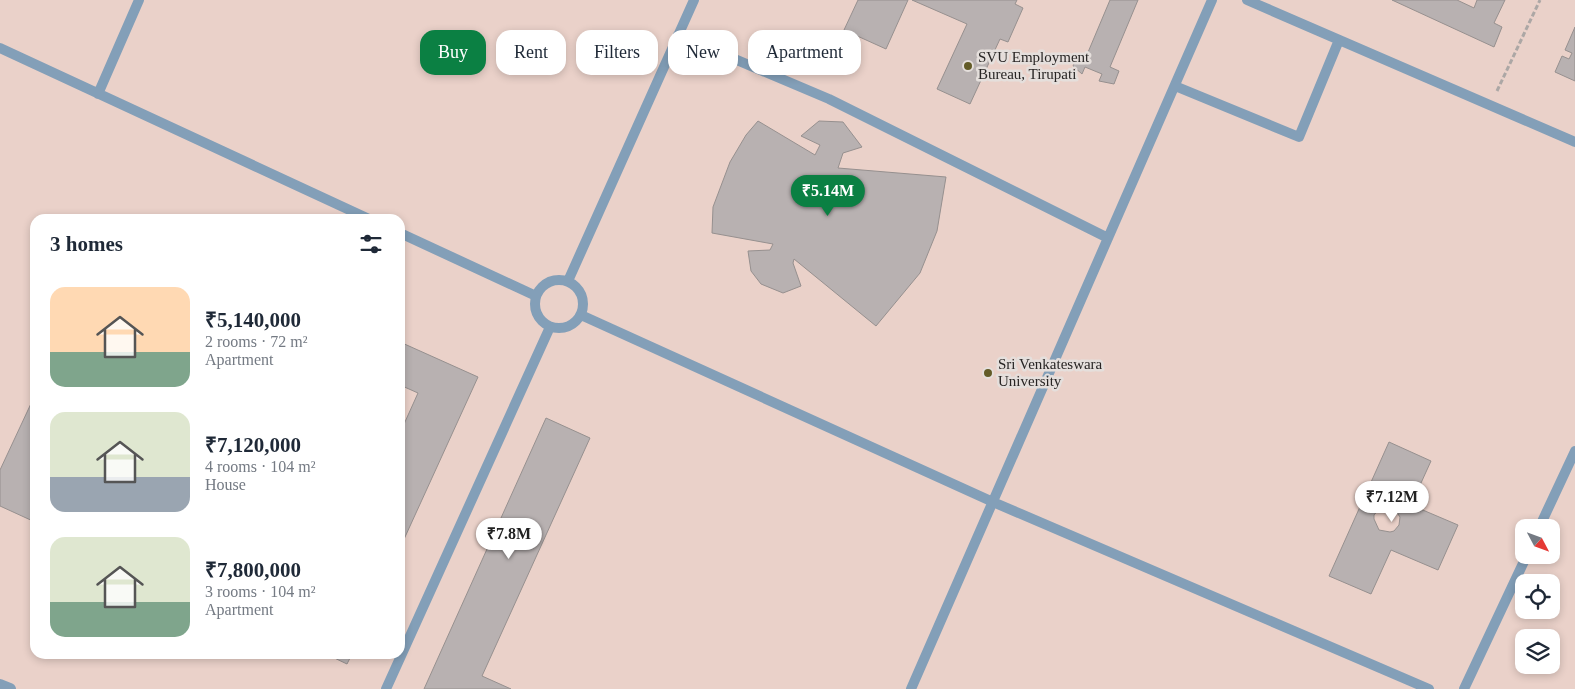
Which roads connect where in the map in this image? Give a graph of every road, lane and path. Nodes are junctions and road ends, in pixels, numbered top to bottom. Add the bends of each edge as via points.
1 (139, 0) edge
2 (694, 0) edge
3 (1212, 0) edge
4 (1247, 0) edge
5 (1540, 0) edge
6 (680, 30) edge
7 (1339, 40) junction
8 (0, 48) edge
9 (668, 57) edge
10 (738, 61) edge
11 (1175, 86) junction
12 (98, 94) junction
13 (1491, 106) junction
14 (1575, 142) edge
15 (358, 214) edge
16 (405, 235) edge
17 (1108, 238) junction
18 (568, 282) junction
19 (536, 296) junction
20 (581, 315) junction
21 (550, 327) junction
22 (1575, 451) edge
23 (993, 502) junction
24 (1544, 519) edge
25 (1523, 564) edge
26 (405, 647) edge
27 (400, 659) edge
28 (0, 685) edge
29 (10, 689) edge
30 (386, 689) edge
31 (911, 689) edge
32 (1429, 689) edge
33 (1464, 689) edge

1 - 12 lane
2 - 6 lane
3 - 11 lane
4 - 7 lane
5 - 13 path
7 - 11 lane via 1298,137
7 - 13 lane
8 - 12 lane
9 - 18 lane
10 - 17 lane via 829,100
11 - 17 lane
12 - 15 lane
13 - 14 lane
16 - 19 lane
17 - 23 lane
18 - 19 lane via 548,283
18 - 20 lane via 582,295
19 - 21 lane via 535,308 539,318
20 - 21 lane via 566,328
20 - 23 lane
21 - 26 lane
22 - 24 lane
23 - 31 lane
23 - 32 lane
25 - 33 lane
27 - 30 lane
28 - 29 street

